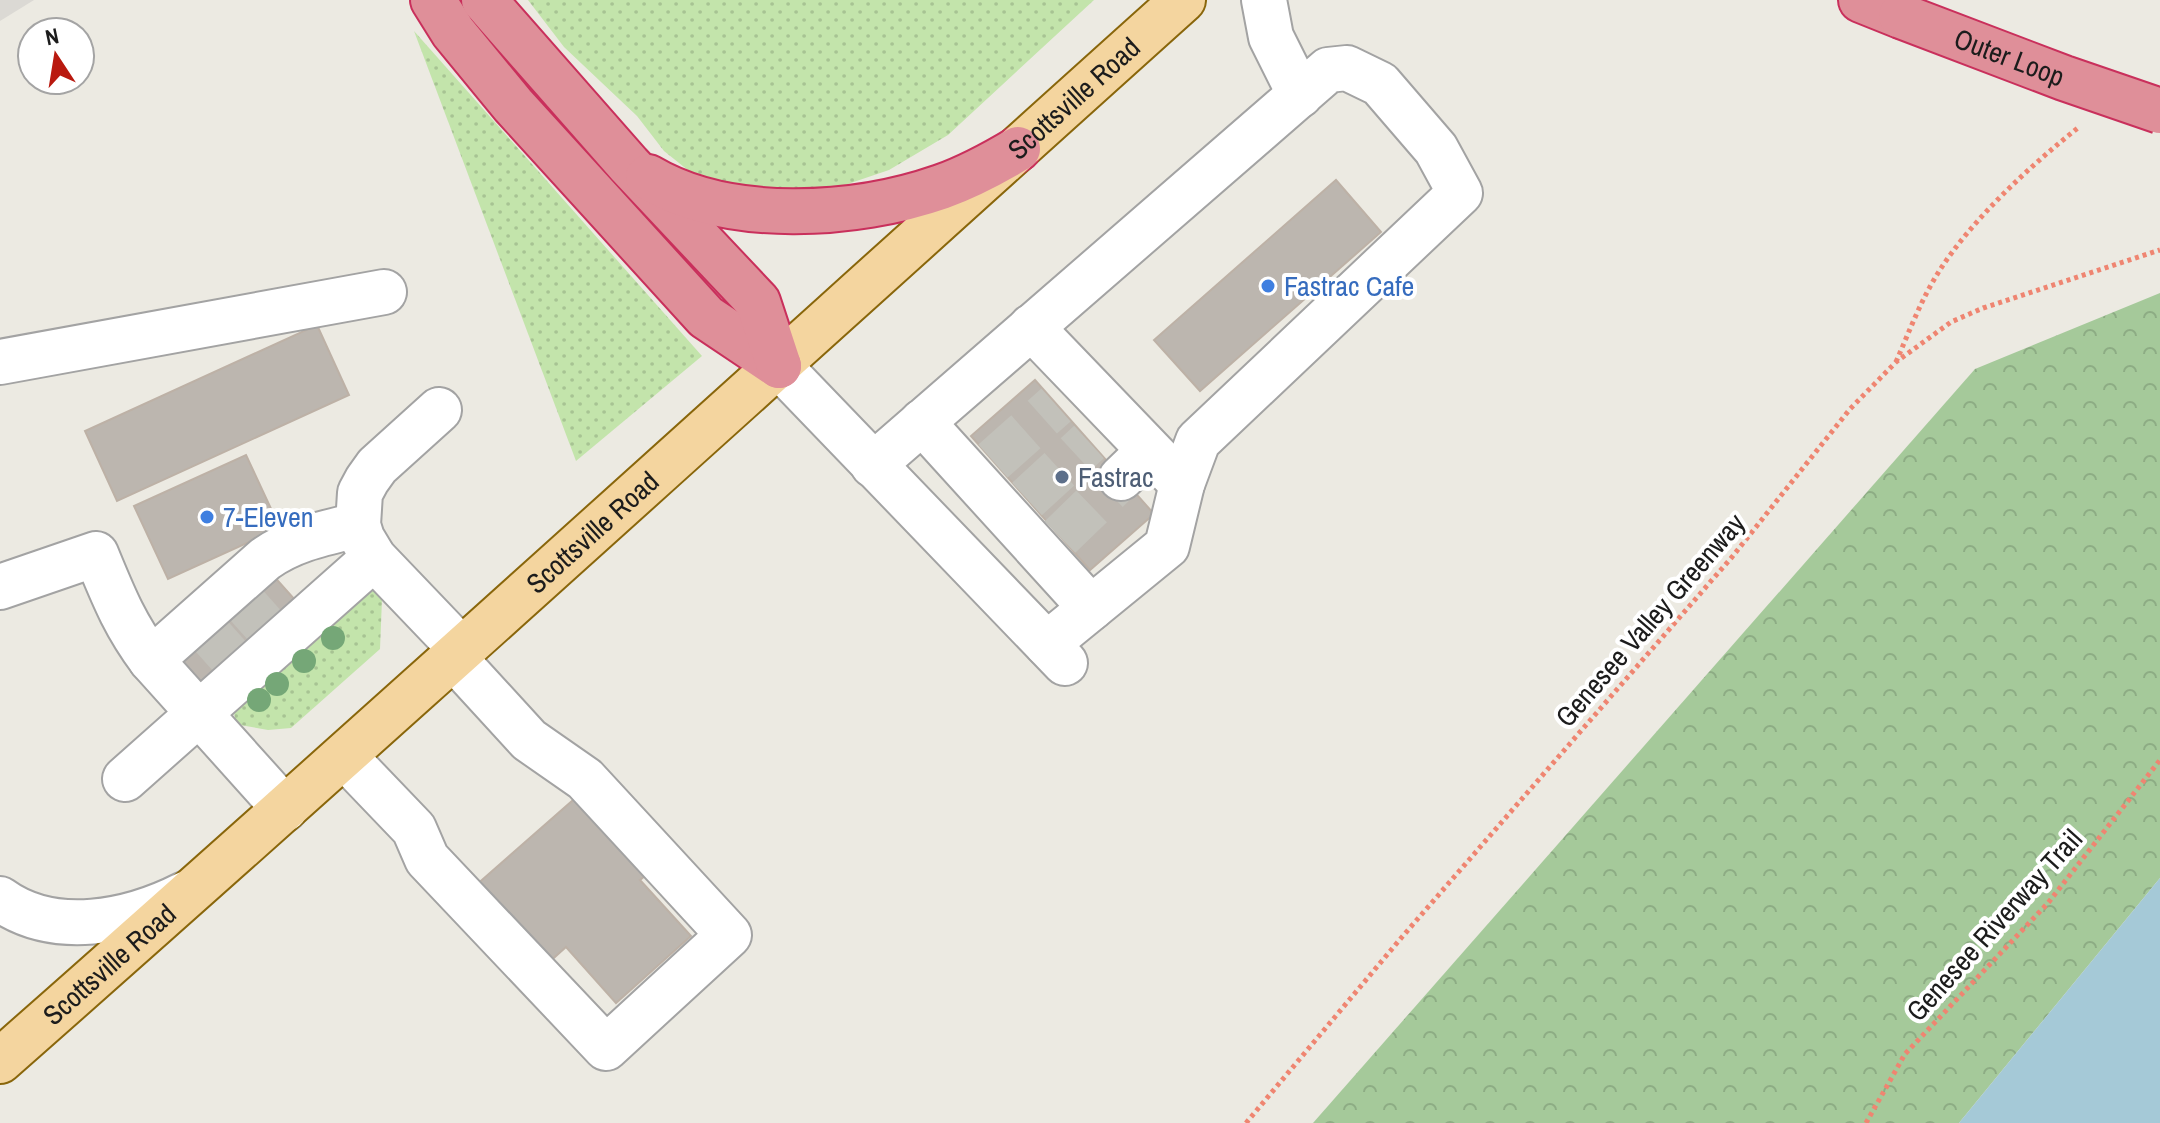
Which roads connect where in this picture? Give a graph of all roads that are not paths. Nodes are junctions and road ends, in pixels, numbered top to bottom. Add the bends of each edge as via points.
1 (433, 0) edge
2 (484, 0) edge
3 (1183, 0) edge
4 (1264, 0) edge
5 (1861, 0) edge
6 (1300, 95) junction
7 (2160, 111) edge
8 (1018, 149) junction
9 (629, 165) junction
10 (384, 292) dead end
11 (1031, 327) junction
12 (0, 362) edge
13 (779, 366) junction
14 (439, 410) dead end
15 (922, 422) junction
16 (873, 465) junction
17 (1182, 484) junction
18 (366, 542) junction
19 (0, 587) edge
20 (1091, 608) junction
21 (255, 614) junction
22 (220, 645) junction
23 (457, 654) junction
24 (151, 660) junction
25 (199, 713) junction
26 (344, 756) junction
27 (125, 779) dead end
28 (285, 809) junction
29 (207, 879) junction
30 (0, 899) edge
31 (0, 1061) edge

1 - 13 highway via 513,105 706,317
2 - 9 highway
3 - 8 main road, Scottsville Road
4 - 6 street via 1271,37
5 - 7 highway, Outer Loop, bridge
6 - 11 street
6 - 17 street via 1328,70 1347,68 1380,84 1436,149 1460,193 1368,282 1327,294 1198,407 1198,441
8 - 9 highway via 966,177 913,196 803,211 722,205 664,187
8 - 13 main road, Scottsville Road
9 - 13 highway via 758,302
10 - 12 street
11 - 15 street
11 - 17 street via 1070,394 1135,465
13 - 16 street
13 - 23 main road, Scottsville Road
14 - 18 street via 367,480 360,493
15 - 16 street
15 - 20 street via 983,470 1018,508 1051,546
16 - 20 street via 1056,654
17 - 20 street via 1167,546
18 - 21 street
18 - 21 street via 290,544 265,559
18 - 23 street
19 - 24 street via 96,554 124,620
21 - 22 street
21 - 22 street
22 - 24 street
22 - 25 street
23 - 26 main road, Scottsville Road
23 - 26 street via 529,740 585,779 729,935 606,1048 427,859 414,829
24 - 25 street
25 - 27 street
25 - 28 street
26 - 28 main road, Scottsville Road
28 - 29 main road, Scottsville Road
29 - 30 street via 144,912 96,921 41,918
29 - 31 main road, Scottsville Road

